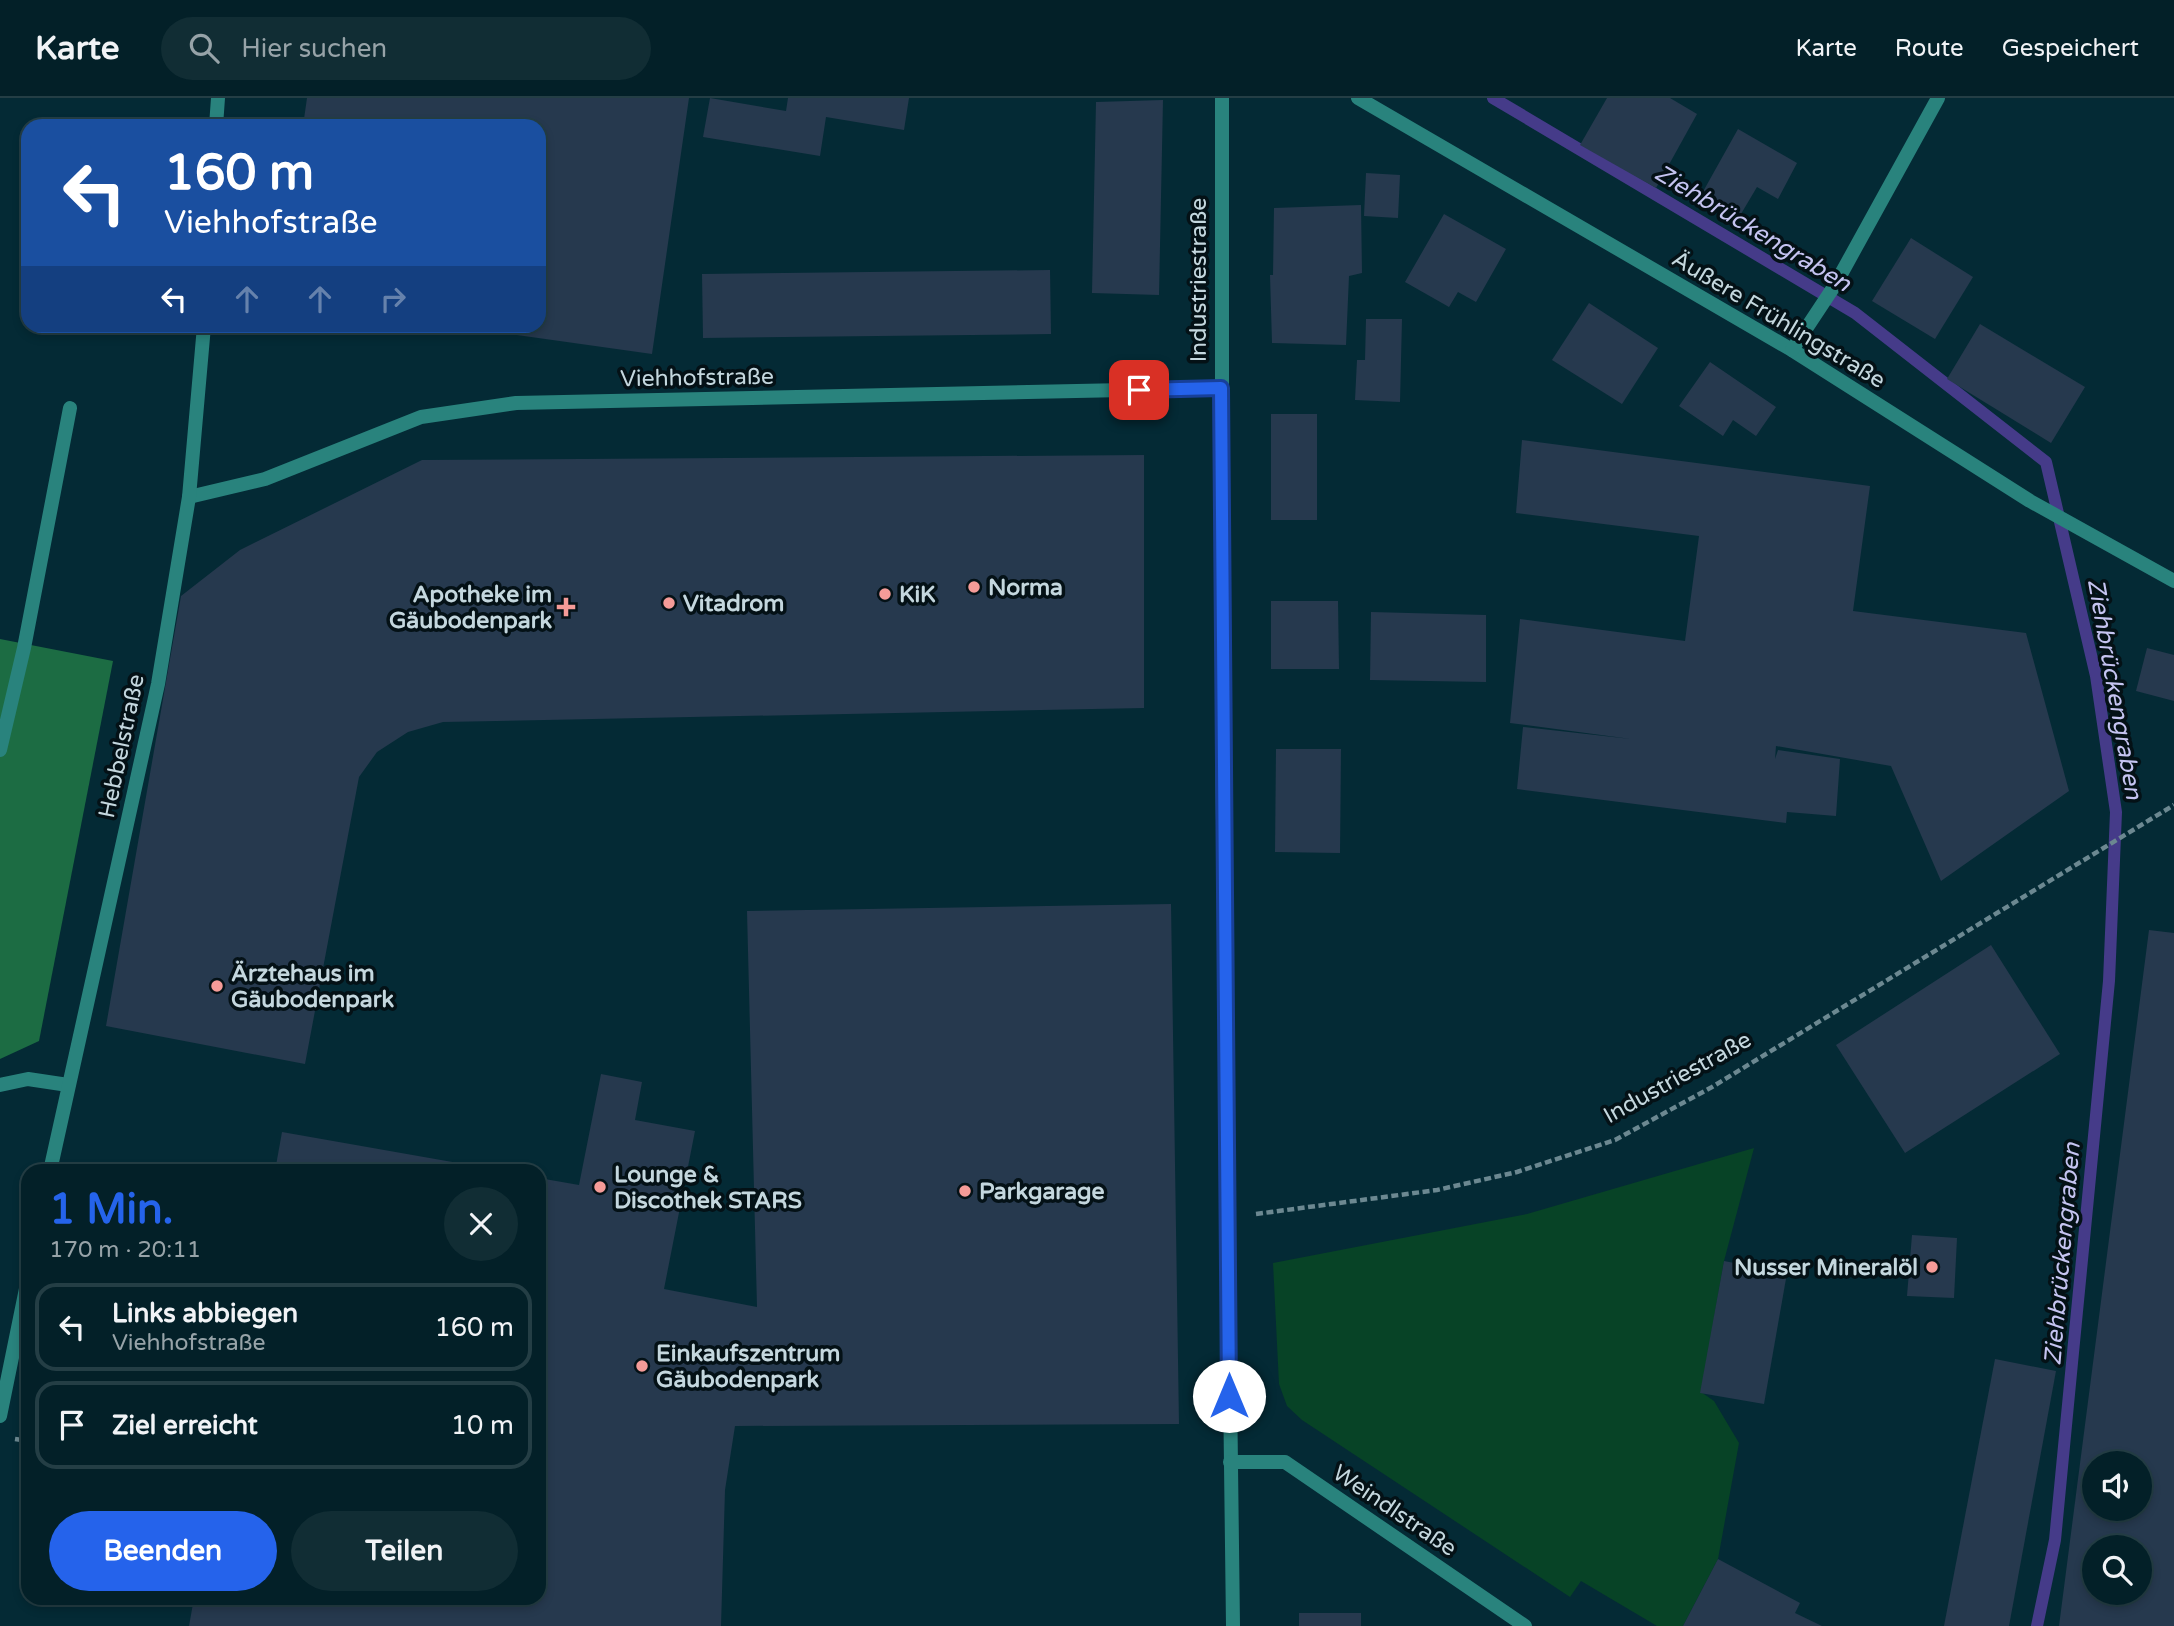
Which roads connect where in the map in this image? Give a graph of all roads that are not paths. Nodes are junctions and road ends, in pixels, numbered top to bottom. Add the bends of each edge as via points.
1 (218, 98) edge
2 (1222, 98) edge
3 (1358, 98) edge
4 (1938, 98) edge
5 (216, 119) edge
6 (203, 333) edge
7 (1792, 350) junction
8 (1221, 388) junction
9 (70, 408) dead end
10 (189, 497) junction
11 (2174, 581) edge
12 (0, 750) edge
13 (0, 1085) edge
14 (68, 1085) junction
15 (51, 1164) edge
16 (21, 1313) edge
17 (0, 1416) edge
18 (1230, 1462) junction
19 (1233, 1626) edge
20 (1525, 1626) edge

1 - 5 street
2 - 8 street, Industriestraße
3 - 7 street, Äußere Frühlingstraße
4 - 7 street via 1835,285
6 - 10 street, Hebbelstraße
7 - 11 street, Äußere Frühlingstraße via 2030,501
8 - 10 street, Viehhofstraße via 516,403 421,417 265,480
8 - 18 street, Industriestraße
9 - 12 street
10 - 14 street, Hebbelstraße via 158,684
13 - 14 street via 28,1079
14 - 15 street, Hebbelstraße
16 - 17 street
18 - 19 street, Industriestraße
18 - 20 street, Weindlstraße via 1285,1462

